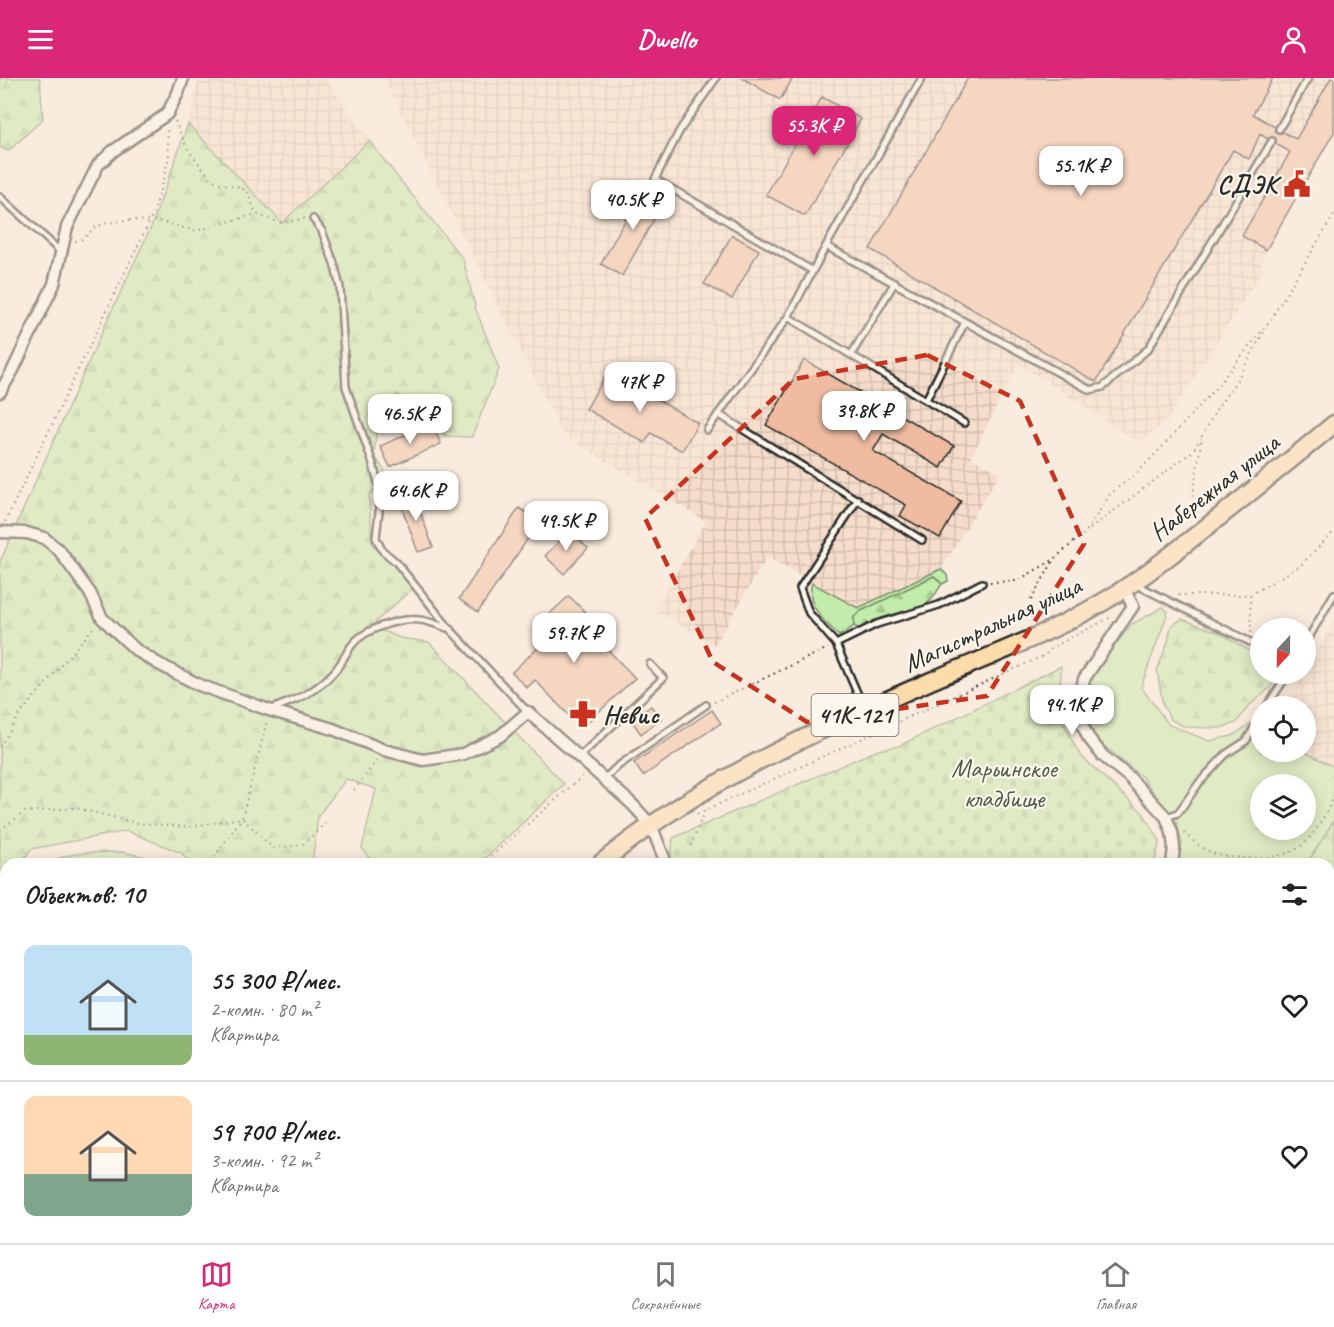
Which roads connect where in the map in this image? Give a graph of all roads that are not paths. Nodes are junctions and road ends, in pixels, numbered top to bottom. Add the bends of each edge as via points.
1 (183, 78) edge
2 (716, 78) edge
3 (922, 78) edge
4 (1308, 78) edge
5 (1279, 129) dead end
6 (1272, 141) dead end
7 (0, 197) edge
8 (313, 219) road end
9 (826, 246) junction
10 (62, 247) junction
11 (813, 271) junction
12 (895, 282) junction
13 (788, 317) junction
14 (965, 322) junction
15 (851, 355) junction
16 (0, 392) edge
17 (926, 400) junction
18 (718, 414) junction
19 (964, 423) dead end
20 (1334, 424) edge
21 (707, 430) dead end
22 (858, 499) junction
23 (0, 524) edge
24 (0, 532) edge
25 (922, 540) dead end
26 (982, 583) road end
27 (1129, 586) junction
28 (1334, 594) edge
29 (1316, 626) edge
30 (449, 628) junction
31 (1250, 642) edge
32 (836, 644) junction
33 (650, 664) dead end
34 (706, 705) road end
35 (269, 710) junction
36 (864, 711) junction
37 (528, 712) junction
38 (1250, 734) edge
39 (579, 757) junction
40 (604, 779) junction
41 (1166, 817) junction
42 (651, 825) junction
43 (608, 858) edge
44 (664, 858) edge
45 (1173, 858) edge

1 - 10 street via 168,112 98,165 67,227
2 - 11 lane via 680,130 655,179
3 - 9 lane
4 - 5 lane
6 - 14 lane via 1148,349 1103,387 1090,390
7 - 10 lane
8 - 30 lane via 334,262 340,287 346,387 381,494 376,538
9 - 11 lane
9 - 12 lane
10 - 16 street via 54,284
11 - 13 lane
12 - 14 lane
12 - 15 lane
13 - 15 lane
13 - 18 lane
14 - 17 lane
15 - 17 lane
17 - 19 lane
18 - 21 lane
18 - 22 lane
20 - 27 main road, Набережная улица / 41К-121
22 - 25 lane
22 - 32 lane via 800,588 810,613
23 - 24 lane
24 - 35 street via 44,538 59,550 90,593 102,618 136,650 199,685
26 - 32 lane via 939,605 877,624
27 - 31 lane via 1157,595
27 - 36 main road, Магистральная улица / 41К-121 via 1055,627
27 - 41 street via 1132,606 1084,679 1080,697 1082,724 1103,756
28 - 29 lane
30 - 35 lane via 418,620 368,631 320,686 303,698
30 - 37 lane
32 - 36 lane
33 - 39 lane via 663,678
34 - 40 lane via 618,765
35 - 37 street via 423,760 463,754 500,736
36 - 42 main road, Магистральная улица / 41К-121 via 758,759
37 - 39 street
38 - 41 lane via 1199,783 1178,813
39 - 40 street
40 - 42 street
41 - 45 street via 1172,832
42 - 43 main road, Магистральная улица / 41К-121
42 - 44 street

